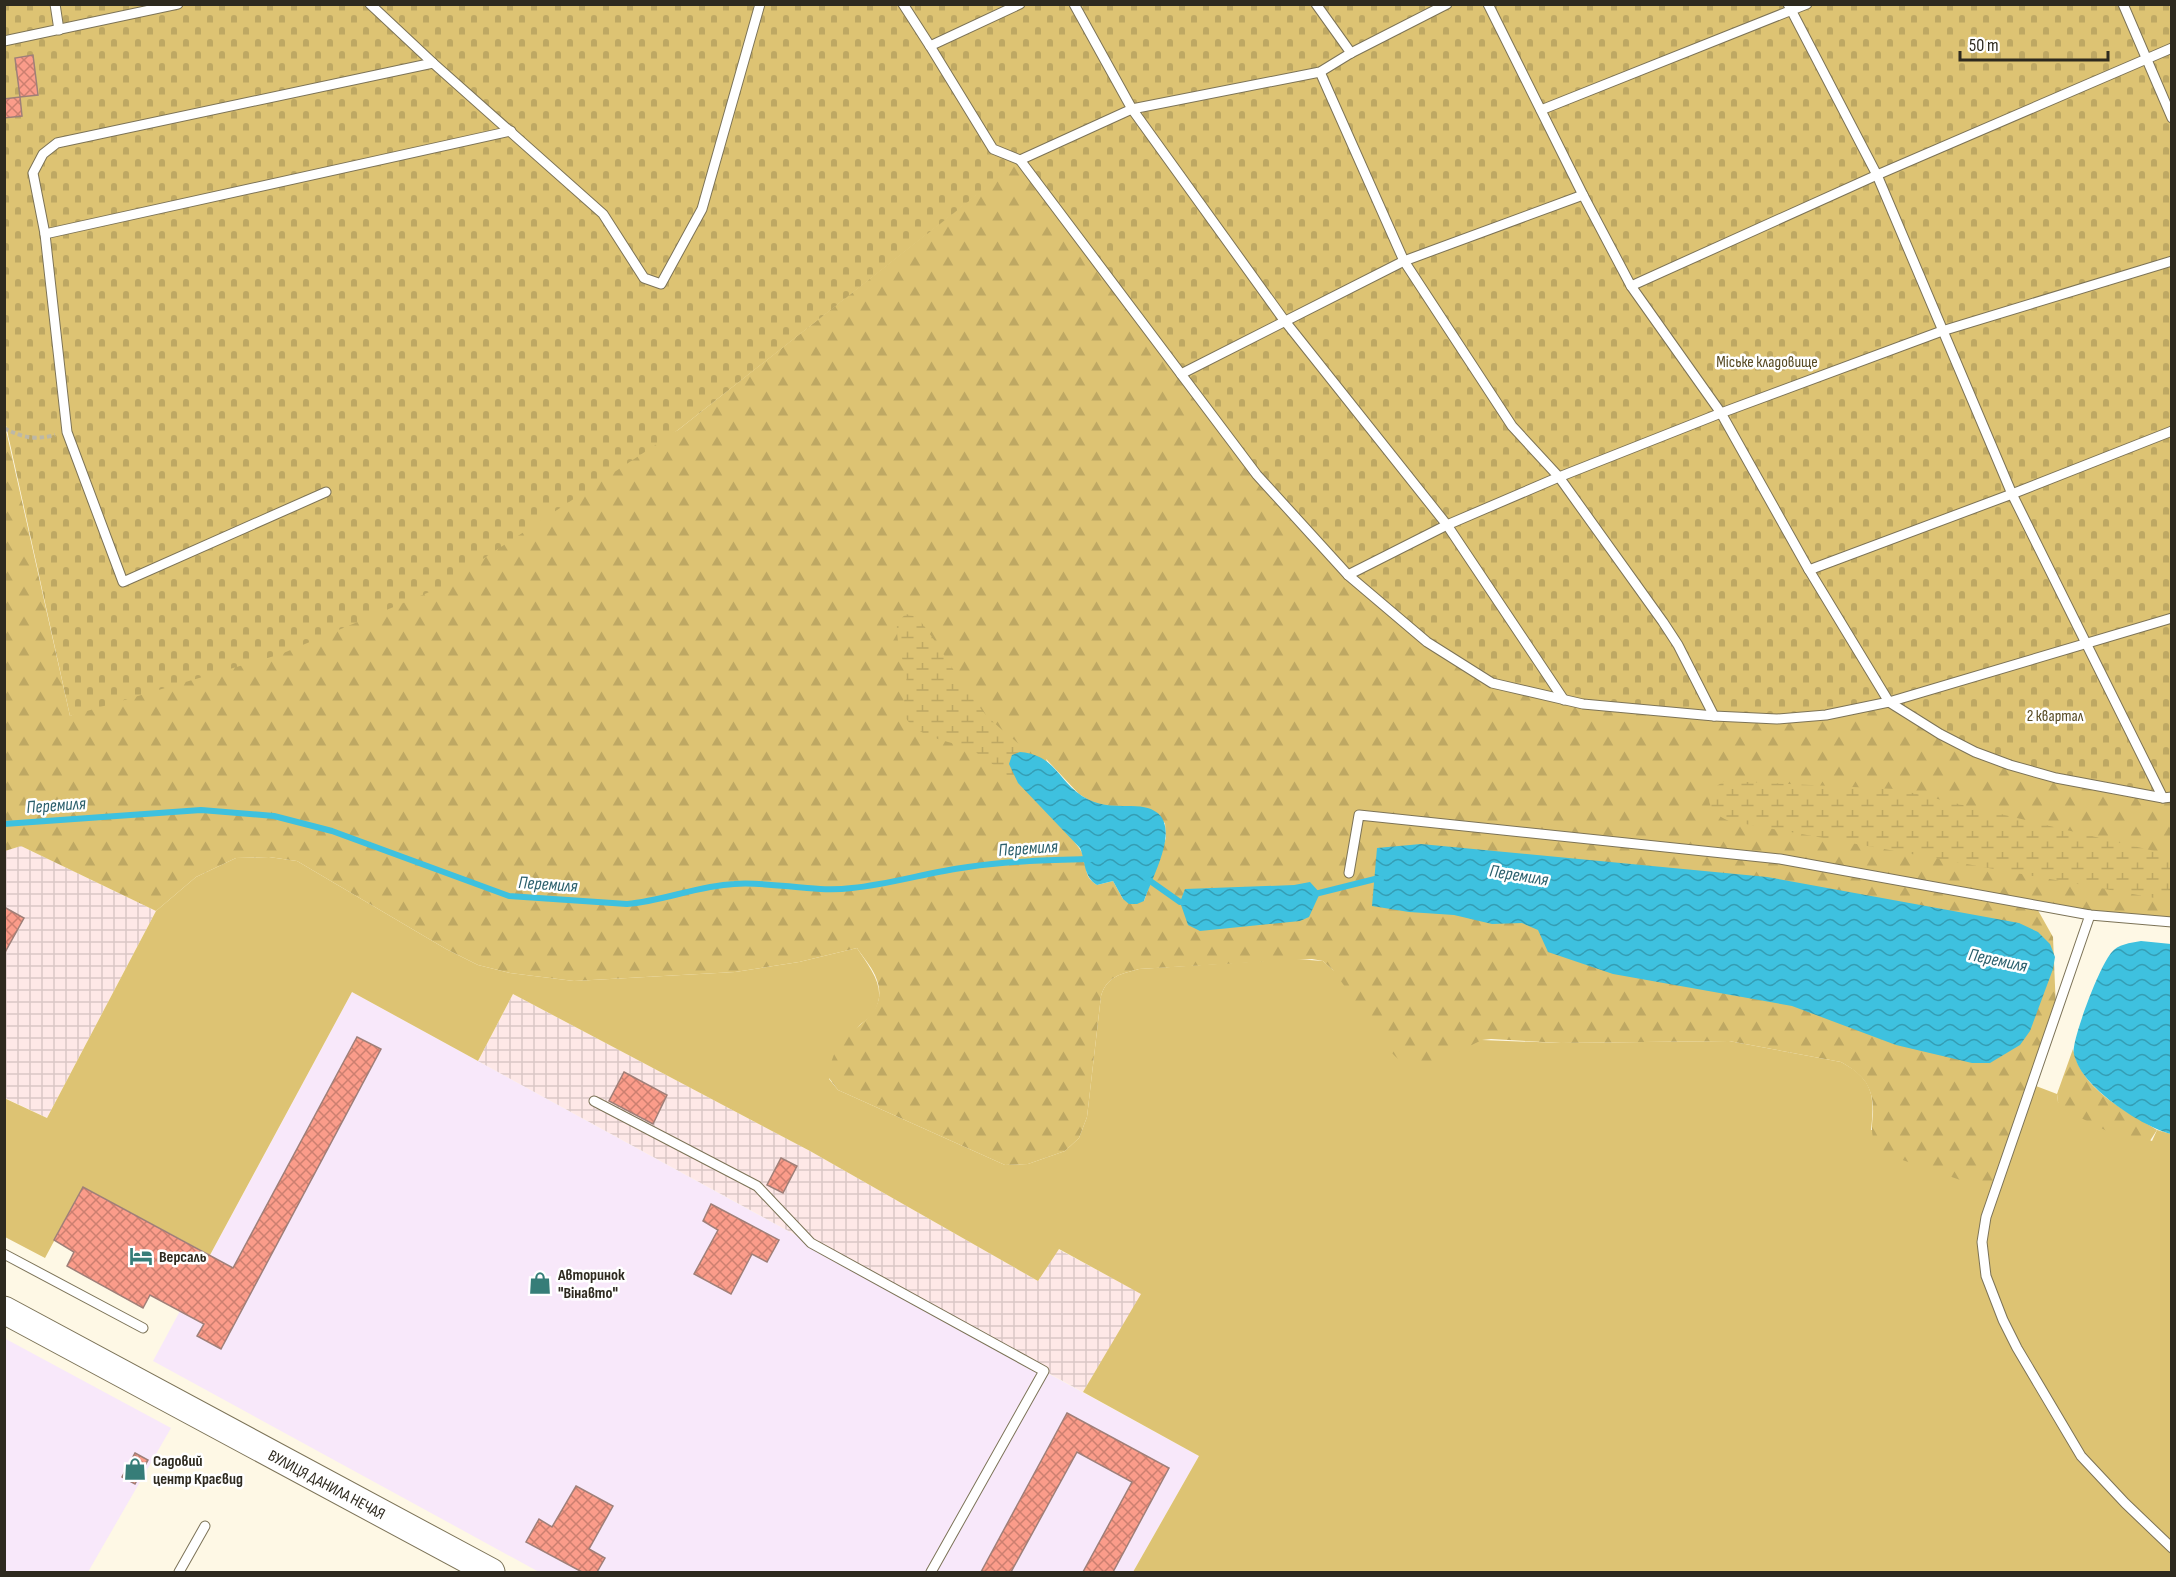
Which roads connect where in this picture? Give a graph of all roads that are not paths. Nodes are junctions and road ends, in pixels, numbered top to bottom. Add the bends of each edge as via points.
1 (55, 4) edge
2 (178, 4) edge
3 (370, 4) edge
4 (760, 4) edge
5 (903, 4) edge
6 (1020, 4) edge
7 (1074, 4) edge
8 (1316, 4) edge
9 (1447, 4) edge
10 (1488, 4) edge
11 (1808, 4) edge
12 (2123, 4) edge
13 (1790, 7) edge
14 (59, 30) junction
15 (4, 41) edge
16 (930, 46) junction
17 (2172, 48) edge
18 (1350, 53) junction
19 (2146, 58) junction
20 (433, 63) junction
21 (1320, 72) junction
22 (1132, 110) junction
23 (1541, 110) junction
24 (2172, 118) edge
25 (511, 131) junction
26 (1020, 160) junction
27 (1876, 175) junction
28 (1583, 195) junction
29 (45, 234) junction
30 (1404, 261) junction
31 (2172, 261) edge
32 (1631, 286) junction
33 (1284, 320) junction
34 (1942, 331) junction
35 (1181, 374) junction
36 (1721, 413) junction
37 (2172, 431) edge
38 (1559, 477) junction
39 (326, 492) dead end
40 (2012, 494) junction
41 (1447, 525) junction
42 (1809, 570) junction
43 (1348, 575) junction
44 (2172, 618) edge
45 (2087, 643) junction
46 (1564, 700) junction
47 (1889, 702) junction
48 (1714, 716) junction
49 (2167, 797) edge
50 (1349, 873) dead end
51 (2090, 915) junction
52 (2172, 922) edge
53 (594, 1101) dead end
54 (4, 1254) edge
55 (4, 1310) edge
56 (143, 1328) dead end
57 (205, 1526) dead end
58 (2172, 1548) edge
59 (179, 1572) edge
60 (491, 1572) edge
61 (931, 1572) edge

1 - 14 lane
2 - 14 lane
3 - 20 lane
4 - 25 lane via 702,209 661,284 644,278 603,214
5 - 16 lane
6 - 16 lane
7 - 22 lane
8 - 18 lane
9 - 18 lane
10 - 23 lane
11 - 13 lane
12 - 19 lane
13 - 23 lane
13 - 27 lane
14 - 15 lane
16 - 26 lane via 993,149
17 - 19 lane
18 - 21 lane
19 - 24 lane
19 - 27 lane
20 - 25 lane
20 - 29 lane via 57,143 43,154 33,173
21 - 22 lane
21 - 30 lane
22 - 26 lane
22 - 33 lane
23 - 28 lane
25 - 29 lane
26 - 35 lane
27 - 32 lane
27 - 34 lane
28 - 30 lane
28 - 32 lane
29 - 39 lane via 67,432 123,582
30 - 33 lane
30 - 38 lane via 1512,426
31 - 34 lane
32 - 36 lane
33 - 35 lane
33 - 41 lane
34 - 36 lane
34 - 40 lane
35 - 43 lane via 1257,475
36 - 38 lane
36 - 42 lane
37 - 40 lane
38 - 41 lane
38 - 48 lane via 1668,630
40 - 42 lane
40 - 45 lane
41 - 43 lane
41 - 46 lane
42 - 47 lane
43 - 46 lane via 1427,642 1492,683
44 - 45 lane
45 - 47 lane
45 - 49 lane
46 - 48 lane
47 - 48 lane via 1826,715
47 - 49 lane via 1940,734 2010,765 2056,778
50 - 51 lane via 1359,815 1780,859
51 - 52 lane
51 - 58 lane via 1986,1217 1983,1260 2003,1320 2071,1442 2091,1469
53 - 61 lane via 758,1186 811,1243 1044,1371
54 - 56 lane
55 - 60 main road, ВУЛИЦЯ ДАНИЛА НЕЧАЯ
57 - 59 lane

